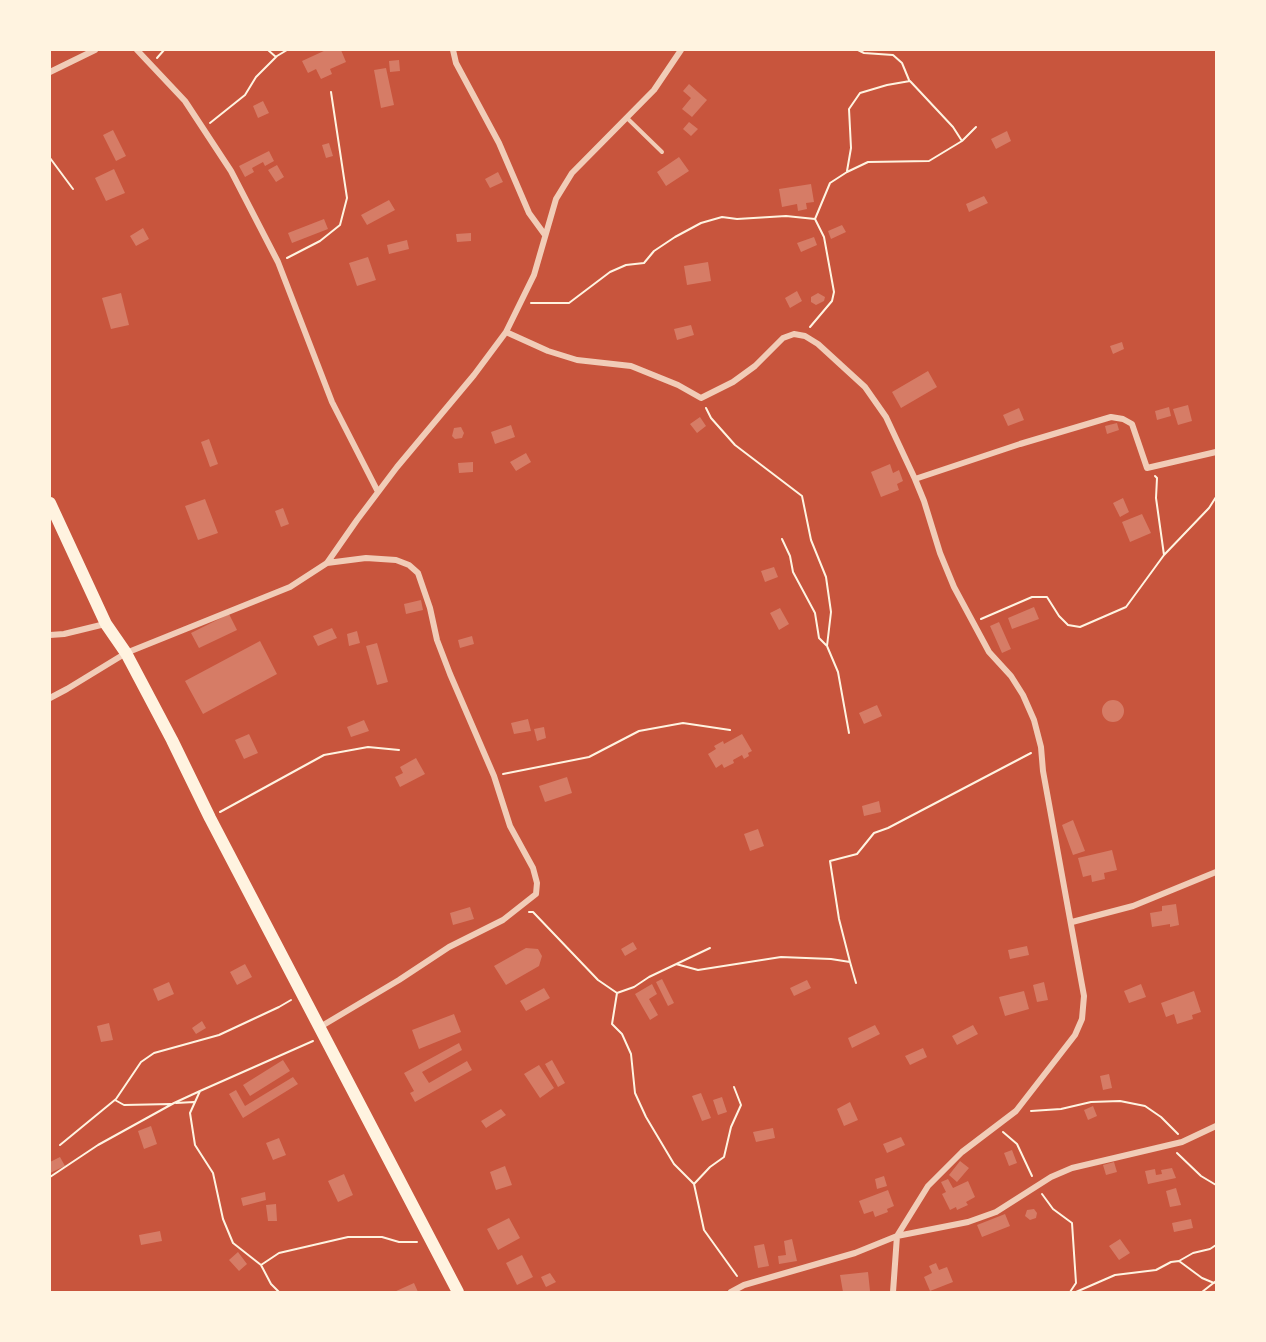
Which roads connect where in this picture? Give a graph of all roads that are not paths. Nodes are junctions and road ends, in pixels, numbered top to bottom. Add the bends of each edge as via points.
1 (95, 50) edge
2 (137, 50) edge
3 (453, 50) edge
4 (681, 50) edge
5 (50, 72) edge
6 (627, 118) junction
7 (662, 152) dead end
8 (545, 235) junction
9 (506, 332) junction
10 (1216, 452) edge
11 (915, 479) junction
12 (378, 492) junction
13 (50, 503) edge
14 (327, 563) junction
15 (106, 624) junction
16 (50, 635) edge
17 (126, 653) junction
18 (50, 698) edge
19 (1216, 872) edge
20 (1072, 922) junction
21 (322, 1032) junction
22 (1216, 1126) edge
23 (897, 1236) junction
24 (458, 1293) edge
25 (731, 1293) edge
26 (892, 1293) edge

1 - 5 street
2 - 12 street via 185,101 231,171 278,262 332,402
3 - 8 street via 528,213
4 - 6 street via 654,90
6 - 7 lane
6 - 8 street via 572,173 556,199
8 - 9 street via 534,275
9 - 11 street via 578,360 631,366 701,398 755,366 783,338 804,336 866,387 886,417
9 - 12 street
10 - 11 street via 1147,468 1132,424 1111,417
11 - 20 street via 954,587 989,652 1011,676 1034,720
12 - 14 street
13 - 15 main road
14 - 17 street via 290,587
14 - 21 street via 366,558 396,560 418,573 437,640 494,776 510,826 537,883 536,894 518,910 449,947
15 - 16 street
15 - 17 main road
17 - 18 street
17 - 21 main road
19 - 20 street via 1132,906
20 - 23 street via 1084,996 1082,1019 1075,1035 1016,1111 963,1152 928,1186
21 - 24 main road
22 - 23 street via 1182,1142 1072,1168 996,1212 968,1222
23 - 25 street
23 - 26 street

